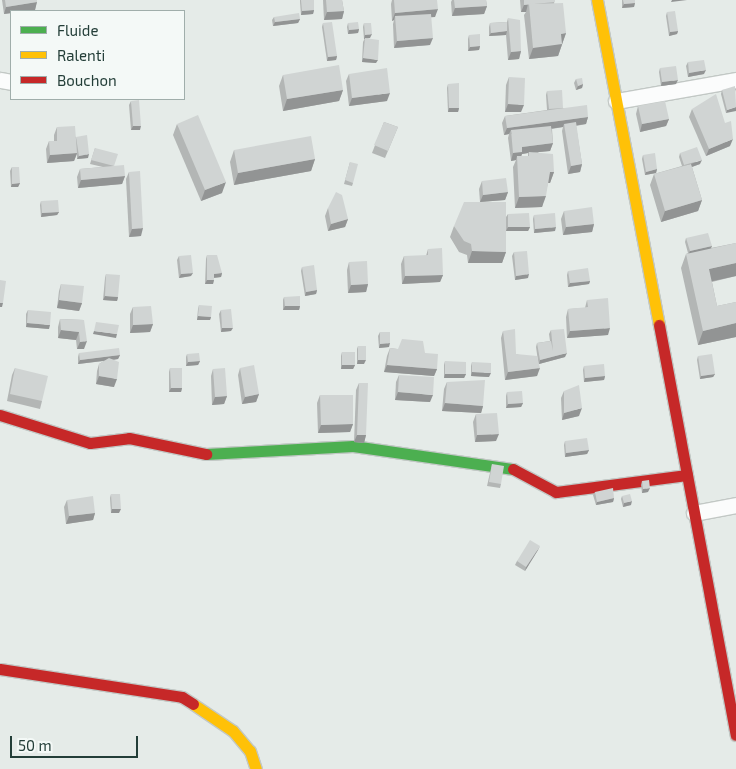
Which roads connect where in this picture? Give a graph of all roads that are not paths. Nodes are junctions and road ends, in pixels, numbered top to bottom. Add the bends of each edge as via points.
1 (597, 0) edge
2 (736, 80) edge
3 (616, 101) junction
4 (0, 415) edge
5 (687, 475) junction
6 (736, 505) edge
7 (694, 513) junction
8 (0, 669) edge
9 (736, 735) edge
10 (256, 769) edge

1 - 3 street
2 - 3 street
3 - 5 street
4 - 5 street via 90,444 129,438 195,455 353,446 504,464 556,492
5 - 7 street
6 - 7 street
7 - 9 street
8 - 10 street via 182,697 233,731 250,751

